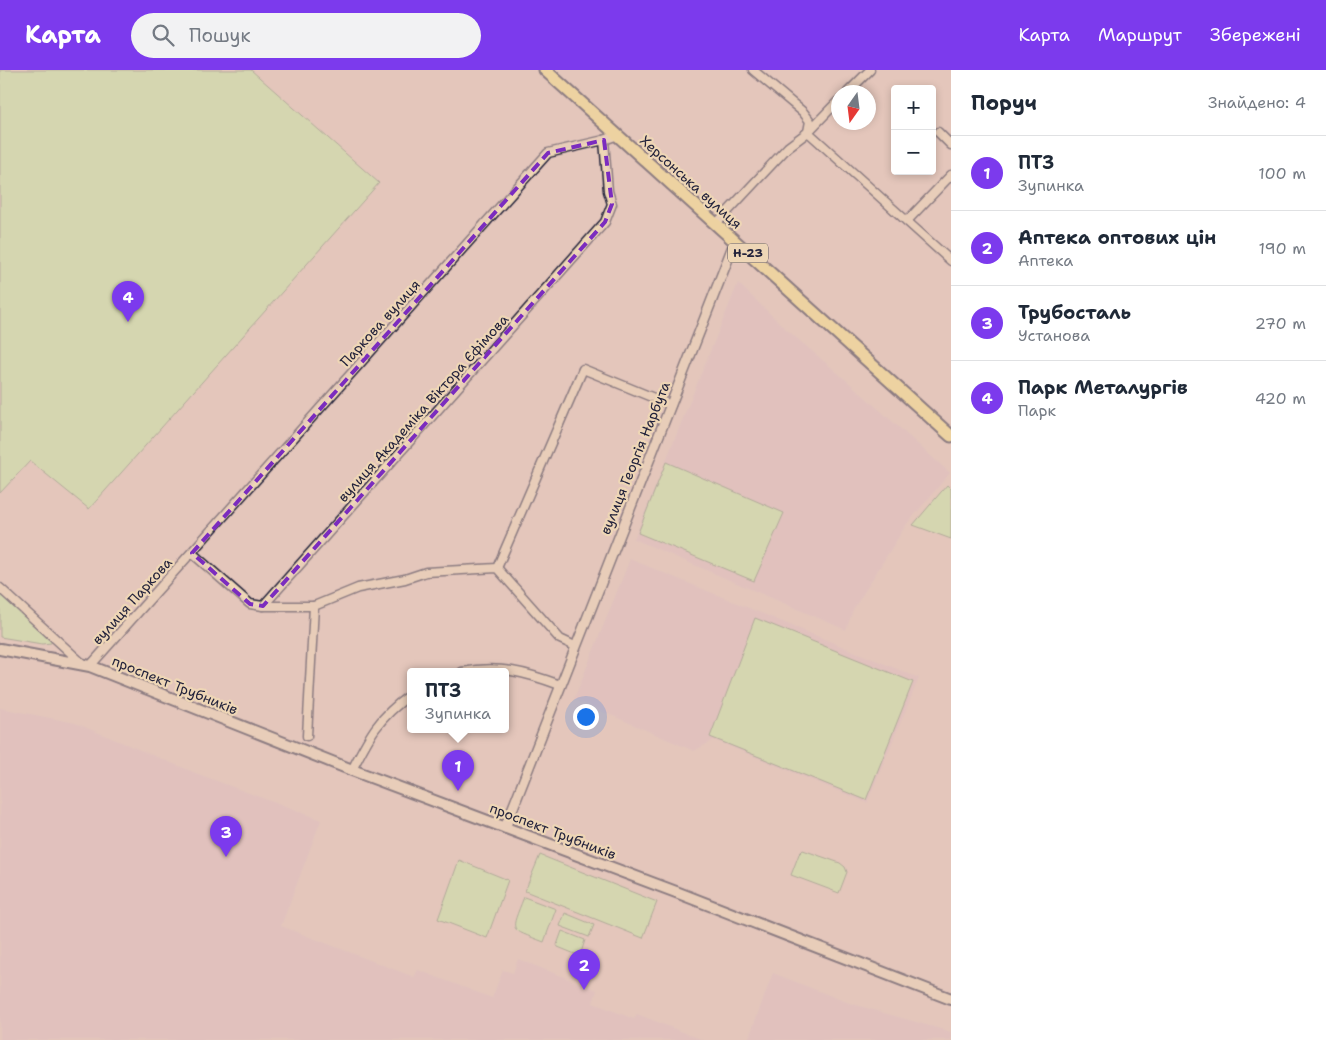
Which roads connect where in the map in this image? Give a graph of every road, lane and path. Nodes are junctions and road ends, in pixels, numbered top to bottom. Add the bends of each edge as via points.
1 (545, 70) edge
2 (753, 70) edge
3 (870, 70) edge
4 (855, 85) edge
5 (831, 108) edge
6 (808, 132) junction
7 (938, 132) dead end
8 (618, 136) junction
9 (604, 140) junction
10 (951, 145) edge
11 (951, 175) edge
12 (908, 221) junction
13 (716, 224) junction
14 (735, 241) junction
15 (951, 261) edge
16 (671, 405) junction
17 (951, 436) edge
18 (192, 553) junction
19 (496, 568) junction
20 (0, 588) edge
21 (263, 606) junction
22 (314, 606) junction
23 (575, 646) junction
24 (0, 650) edge
25 (87, 666) junction
26 (509, 669) edge
27 (560, 685) junction
28 (407, 697) edge
29 (307, 736) dead end
30 (352, 770) junction
31 (504, 828) junction
32 (951, 999) edge

1 - 8 main road, Херсонська вулиця / Н-23
2 - 6 street via 803,112 810,121
3 - 4 street
5 - 6 street
6 - 12 street
6 - 13 street via 788,147
7 - 10 street
8 - 9 street, Паркова вулиця
8 - 13 main road, Херсонська вулиця / Н-23
9 - 18 street, Паркова вулиця via 548,153
9 - 21 street, вулиця Академіка Віктора Єфімова via 612,204 605,222
11 - 12 street
12 - 15 street
13 - 14 main road, Херсонська вулиця / Н-23
14 - 16 street, вулиця Георгія Нарбута
14 - 17 main road, Херсонська вулиця / Н-23
16 - 19 street via 584,369
16 - 23 street, вулиця Георгія Нарбута
18 - 21 street via 250,604
18 - 25 street, вулиця Паркова
19 - 22 street via 426,572 358,588
19 - 23 street via 560,639
20 - 25 street
21 - 22 street
22 - 29 street
23 - 27 street, вулиця Георгія Нарбута
24 - 25 main road, проспект Трубників
25 - 30 main road, проспект Трубників
26 - 27 street
27 - 31 street, вулиця Георгія Нарбута
28 - 30 street via 393,707 371,733
30 - 31 main road, проспект Трубників
31 - 32 main road, проспект Трубників

